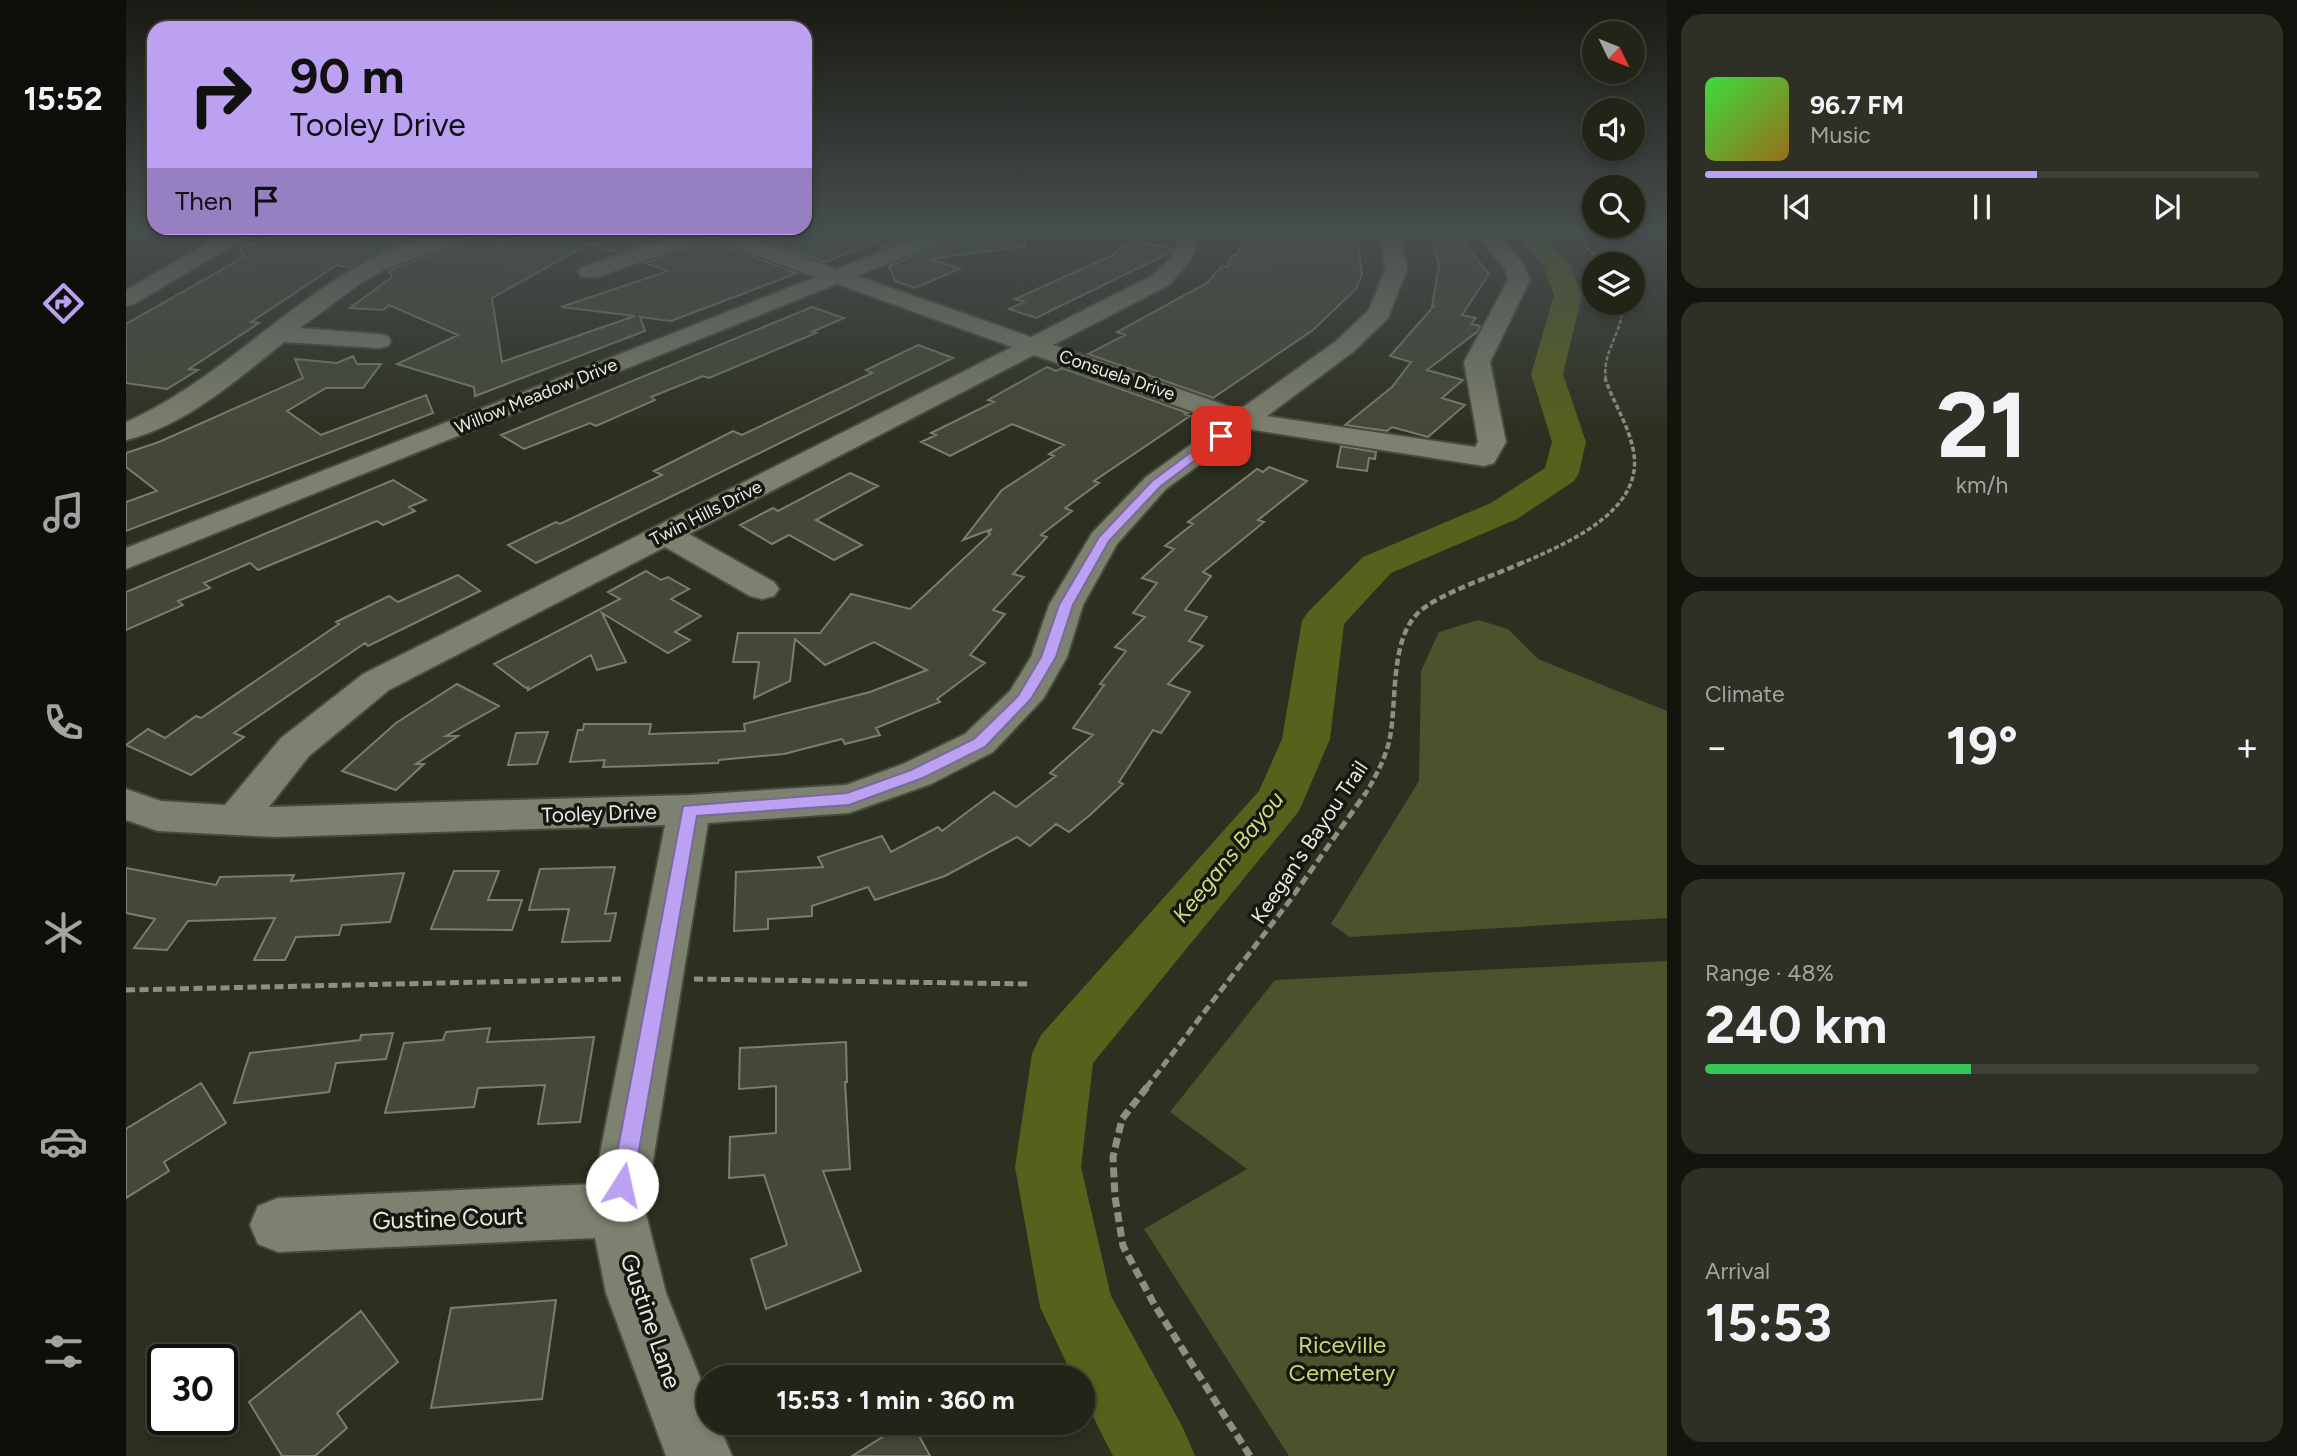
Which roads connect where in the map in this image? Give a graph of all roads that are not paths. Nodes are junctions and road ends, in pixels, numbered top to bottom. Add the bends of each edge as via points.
1 (324, 301) edge
2 (774, 301) edge
3 (908, 301) edge
4 (1119, 301) edge
5 (1384, 301) edge
6 (1509, 301) edge
7 (279, 334) junction
8 (379, 341) dead end
9 (1032, 345) junction
10 (1242, 420) junction
11 (126, 432) edge
12 (664, 534) junction
13 (126, 559) edge
14 (762, 589) dead end
15 (126, 804) edge
16 (689, 810) junction
17 (235, 821) junction
18 (617, 1210) junction
19 (278, 1225) dead end
20 (699, 1456) edge

1 - 7 street
2 - 13 street, Willow Meadow Drive
3 - 9 street, Consuela Drive
4 - 9 street, Twin Hills Drive
5 - 10 street, Tooley Drive via 1380,313 1344,347
6 - 10 street, Consuela Drive via 1477,362 1492,442 1484,457
7 - 8 street
7 - 11 street via 190,401
9 - 10 street, Consuela Drive
9 - 12 street, Twin Hills Drive
10 - 16 street, Tooley Drive via 1156,484 1103,540 1066,605 1049,657 1024,699 979,743 917,774 849,799
12 - 14 street
12 - 17 street, Twin Hills Drive via 376,682 295,747
15 - 17 street, Tooley Drive via 159,816
16 - 17 street, Tooley Drive
16 - 18 street, Gustine Lane
18 - 19 street, Gustine Court
18 - 20 street, Gustine Lane via 636,1293

